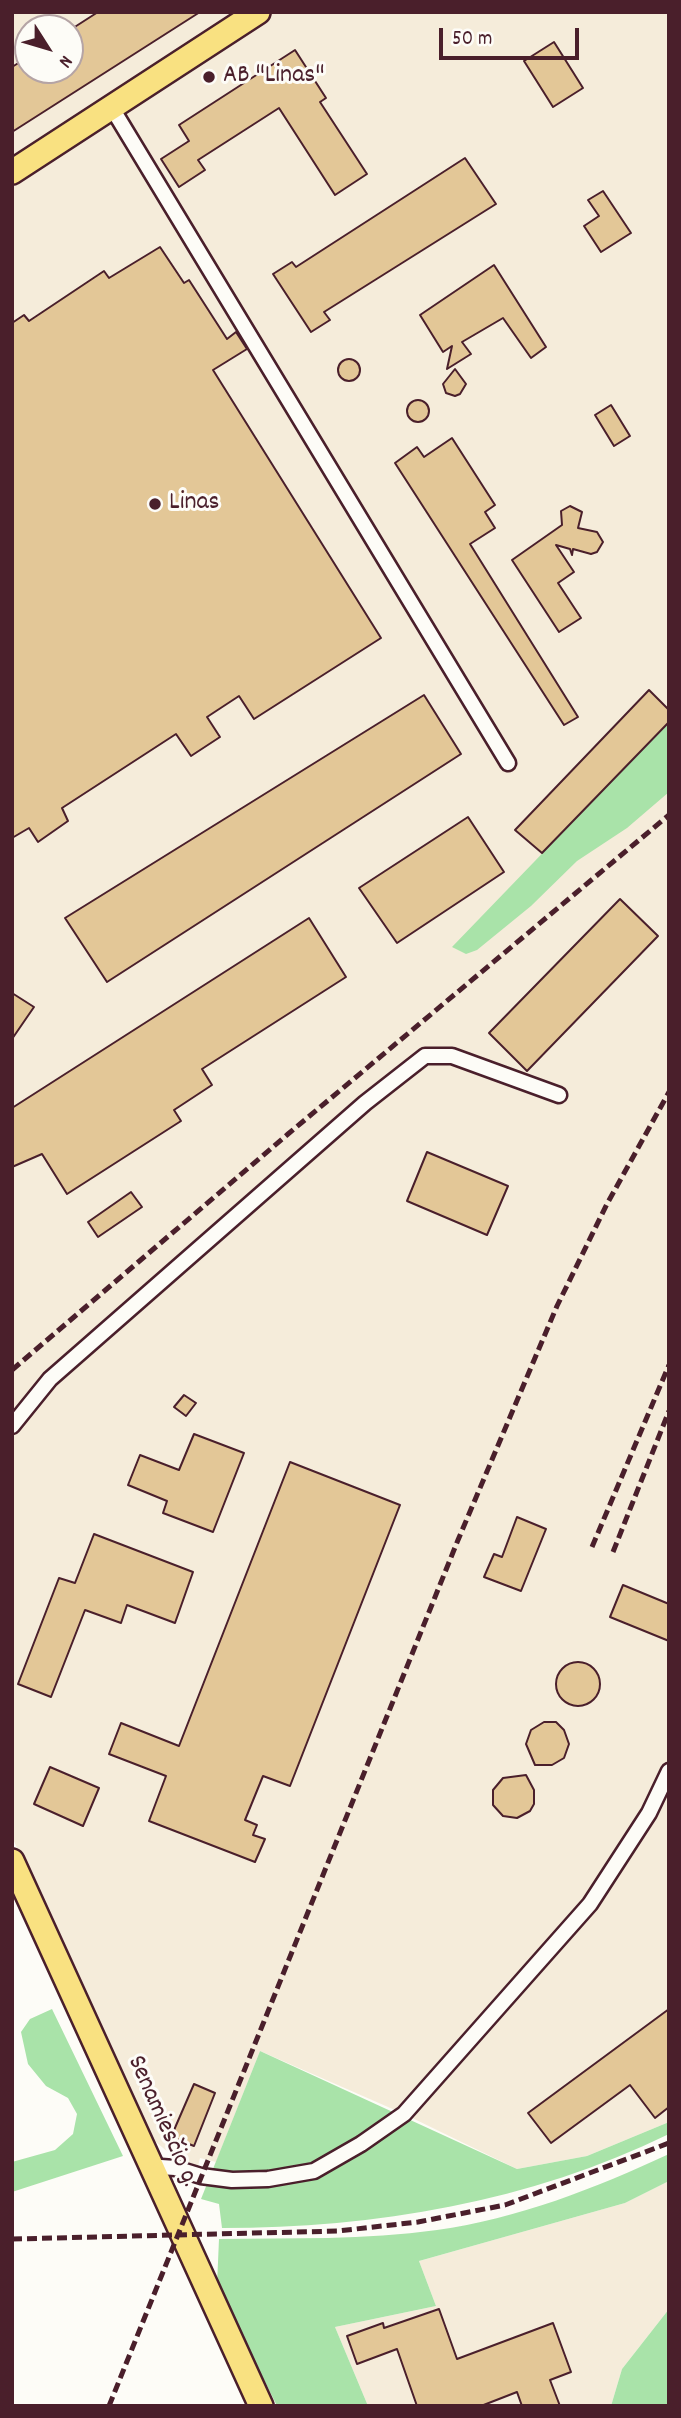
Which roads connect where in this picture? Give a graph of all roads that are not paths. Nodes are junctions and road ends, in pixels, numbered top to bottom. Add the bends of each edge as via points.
1 (258, 12) edge
2 (112, 108) junction
3 (12, 172) edge
4 (508, 763) dead end
5 (559, 1096) dead end
6 (12, 1426) edge
7 (669, 1771) edge
8 (12, 1861) edge
9 (152, 2170) junction
10 (261, 2406) edge

1 - 2 main road
2 - 3 main road
2 - 4 street
5 - 6 street via 452,1056 425,1056 365,1103 50,1379
7 - 9 street via 649,1813 590,1904 404,2115 314,2171 232,2180 175,2168
8 - 9 main road, Senamiesčio g.
9 - 10 main road, Senamiesčio g.

